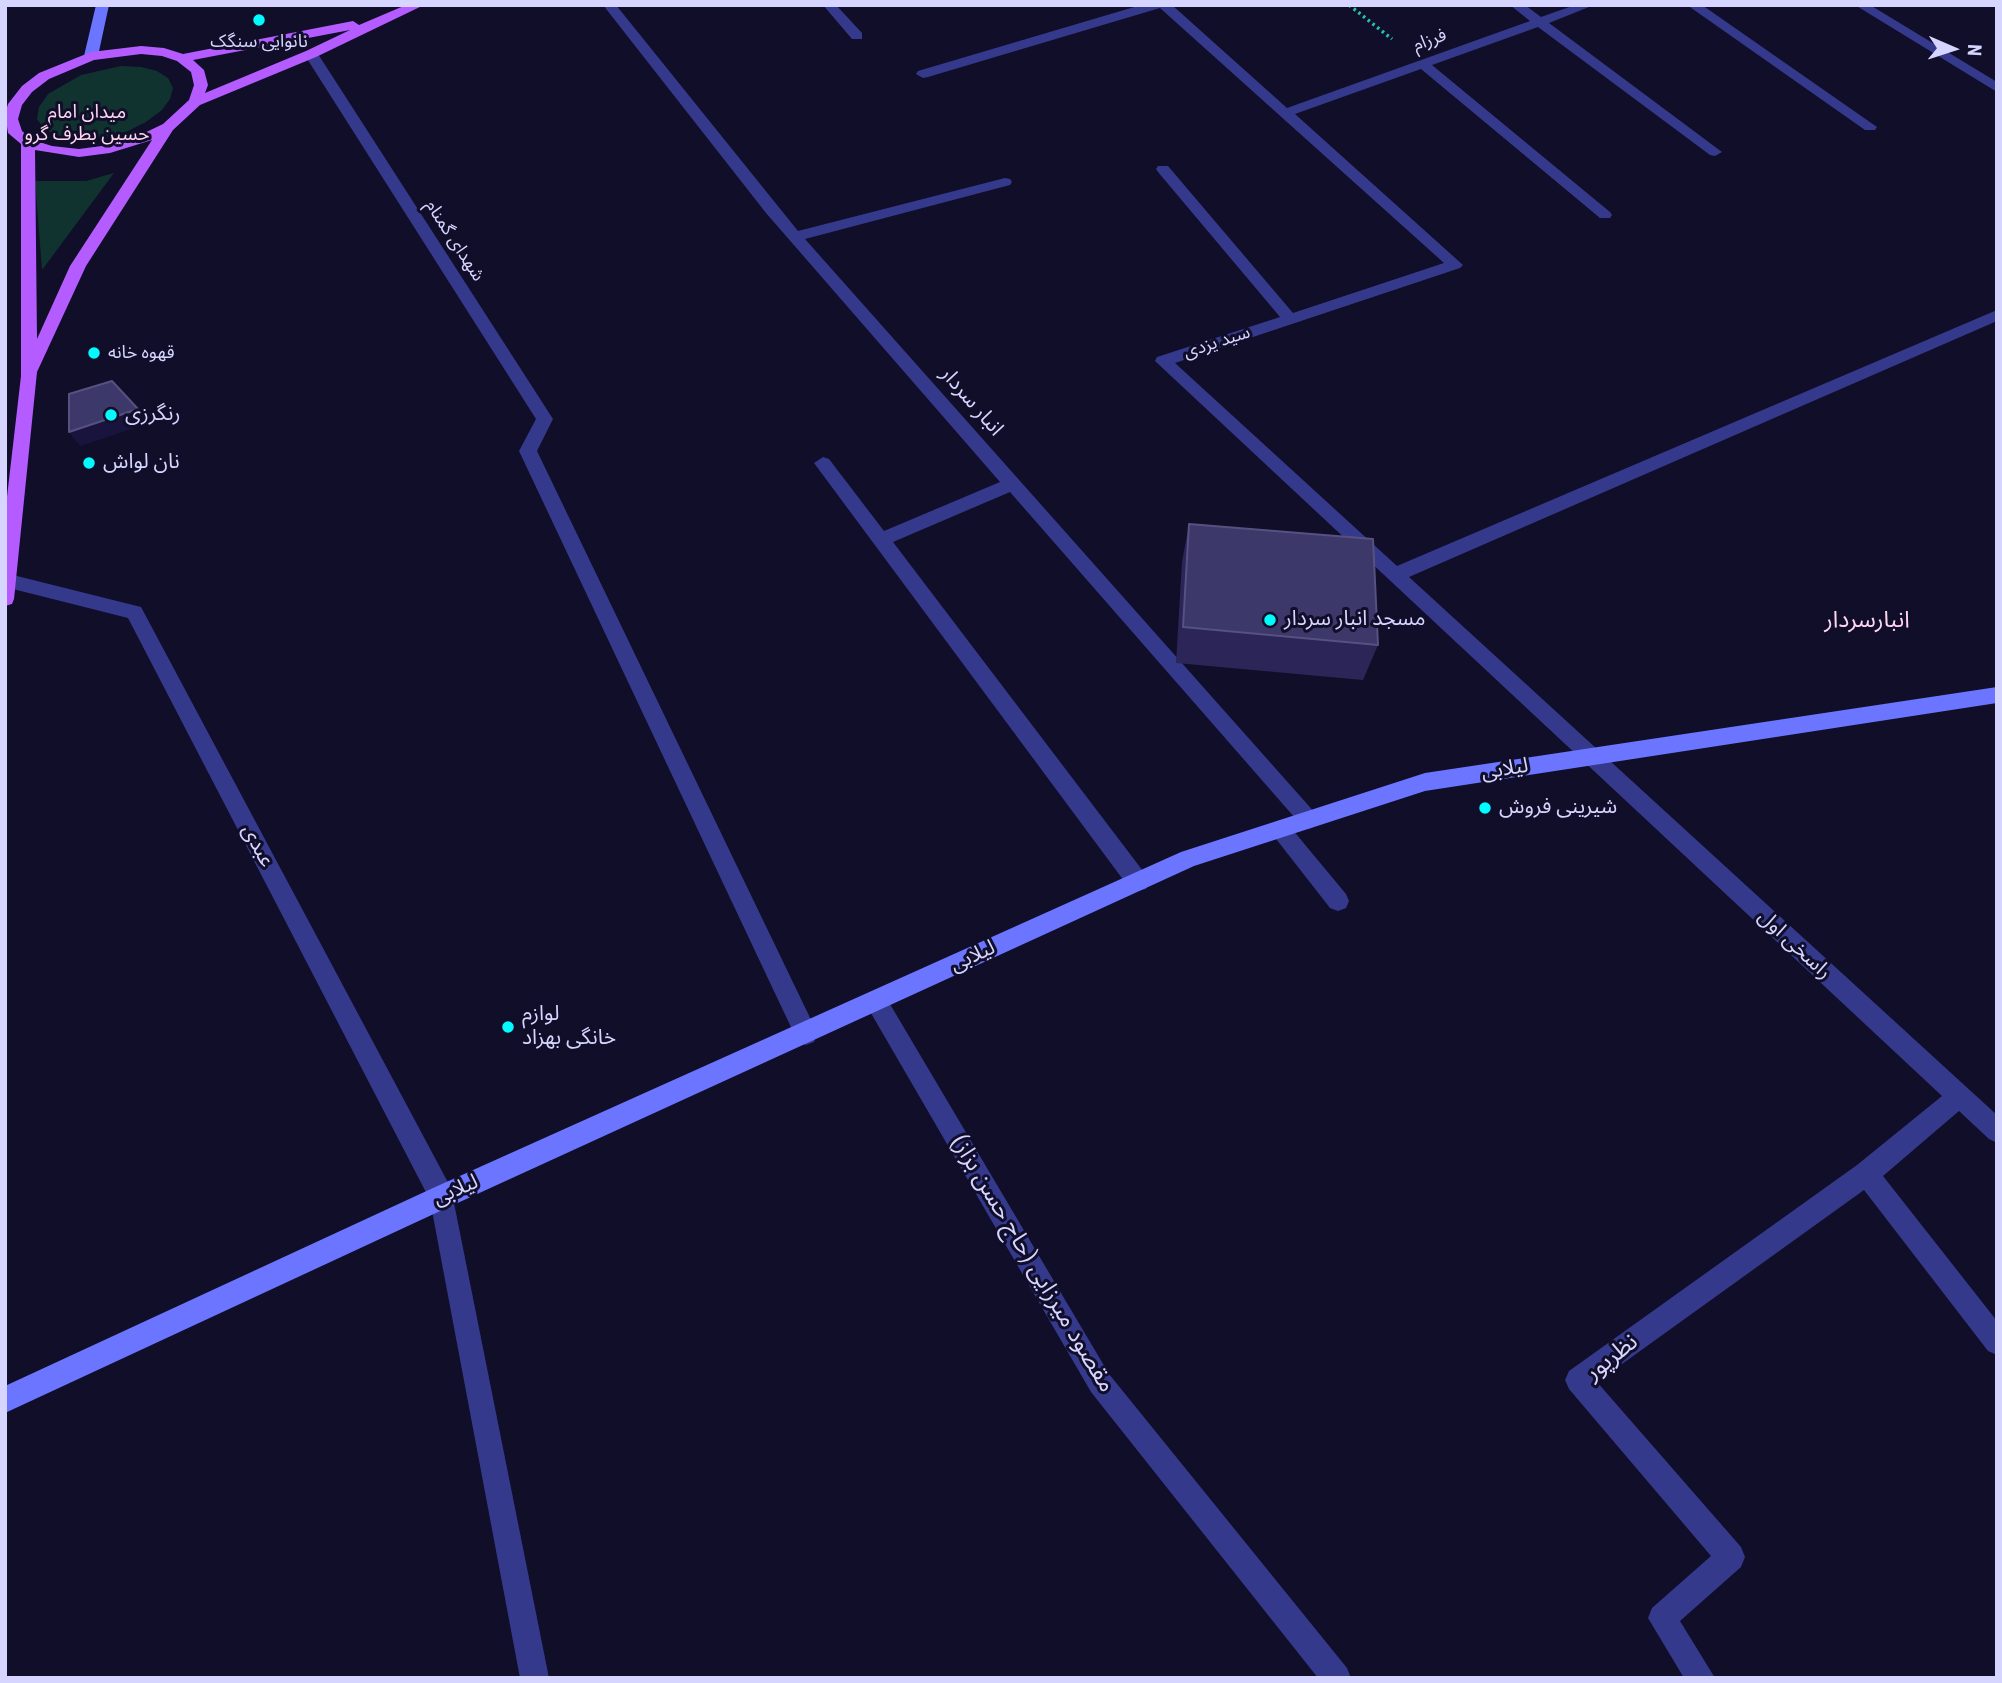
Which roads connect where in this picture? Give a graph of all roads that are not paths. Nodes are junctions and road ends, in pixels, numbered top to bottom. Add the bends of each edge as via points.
1 (103, 5) edge
2 (418, 5) edge
3 (609, 5) edge
4 (829, 5) edge
5 (1156, 5) edge
6 (1164, 5) edge
7 (1516, 5) edge
8 (1588, 5) edge
9 (1693, 5) edge
10 (1861, 5) edge
11 (379, 20) junction
12 (1539, 23) junction
13 (857, 36) dead end
14 (311, 54) junction
15 (91, 56) junction
16 (182, 58) junction
17 (1423, 64) junction
18 (923, 74) dead end
19 (1997, 88) edge
20 (195, 102) junction
21 (10, 104) edge
22 (1285, 113) junction
23 (168, 127) junction
24 (1870, 127) dead end
25 (28, 143) junction
26 (1715, 152) dead end
27 (1163, 169) dead end
28 (1005, 181) dead end
29 (1605, 215) dead end
30 (794, 237) junction
31 (1997, 315) edge
32 (1290, 319) junction
33 (29, 376) junction
34 (823, 463) dead end
35 (1012, 484) junction
36 (881, 540) junction
37 (1395, 575) junction
38 (6, 580) edge
39 (5, 599) edge
40 (1997, 695) edge
41 (1593, 757) junction
42 (1309, 820) junction
43 (1280, 829) junction
44 (1138, 882) junction
45 (1338, 901) dead end
46 (876, 1001) junction
47 (806, 1034) junction
48 (1958, 1097) junction
49 (1997, 1131) edge
50 (1866, 1174) junction
51 (442, 1197) junction
52 (1997, 1342) edge
53 (5, 1400) edge
54 (536, 1678) edge
55 (1337, 1678) edge
56 (1701, 1678) edge

1 - 15 main road
2 - 11 main road
3 - 30 street, انبار سردار
4 - 13 street
5 - 18 street
6 - 22 street, سید یزدی
7 - 12 street
8 - 12 street, فرزام
9 - 24 street
10 - 19 street
11 - 14 main road
11 - 16 main road
12 - 17 street, فرزام
12 - 26 street
14 - 20 main road
14 - 47 street, شهدای گمنام via 545,419 528,451
15 - 16 main road via 141,50
15 - 21 main road via 44,76
16 - 20 main road via 197,70 201,85
17 - 22 street, فرزام
17 - 29 street
20 - 23 main road
21 - 25 main road via 15,132
22 - 32 street, سید یزدی via 1455,265
23 - 25 main road via 141,140 79,153
23 - 33 main road via 78,266
25 - 33 main road
27 - 32 street
28 - 30 street
30 - 35 street, انبار سردار
31 - 37 street
32 - 37 street, سید یزدی via 1163,360
33 - 38 main road
34 - 36 street
35 - 36 street
35 - 42 street, انبار سردار
36 - 44 street
37 - 41 street, سید یزدی
38 - 39 main road
38 - 51 street, عبدی via 134,611
40 - 41 main road, لیلابی
41 - 42 main road, لیلابی via 1425,782
41 - 48 street, راسخی اول
42 - 43 main road, لیلابی
43 - 44 main road, لیلابی via 1188,859
43 - 45 street
44 - 46 main road, لیلابی
46 - 47 main road, لیلابی
46 - 55 street, مقصود میرزایی (حاج حسن بزاز) via 1101,1383
47 - 51 main road, لیلابی
48 - 49 street, راسخی اول
48 - 50 street, نظرپور
50 - 52 street
50 - 56 street, نظرپور via 1578,1380 1731,1557 1662,1618
51 - 53 main road, لیلابی
51 - 54 street, عبدی

